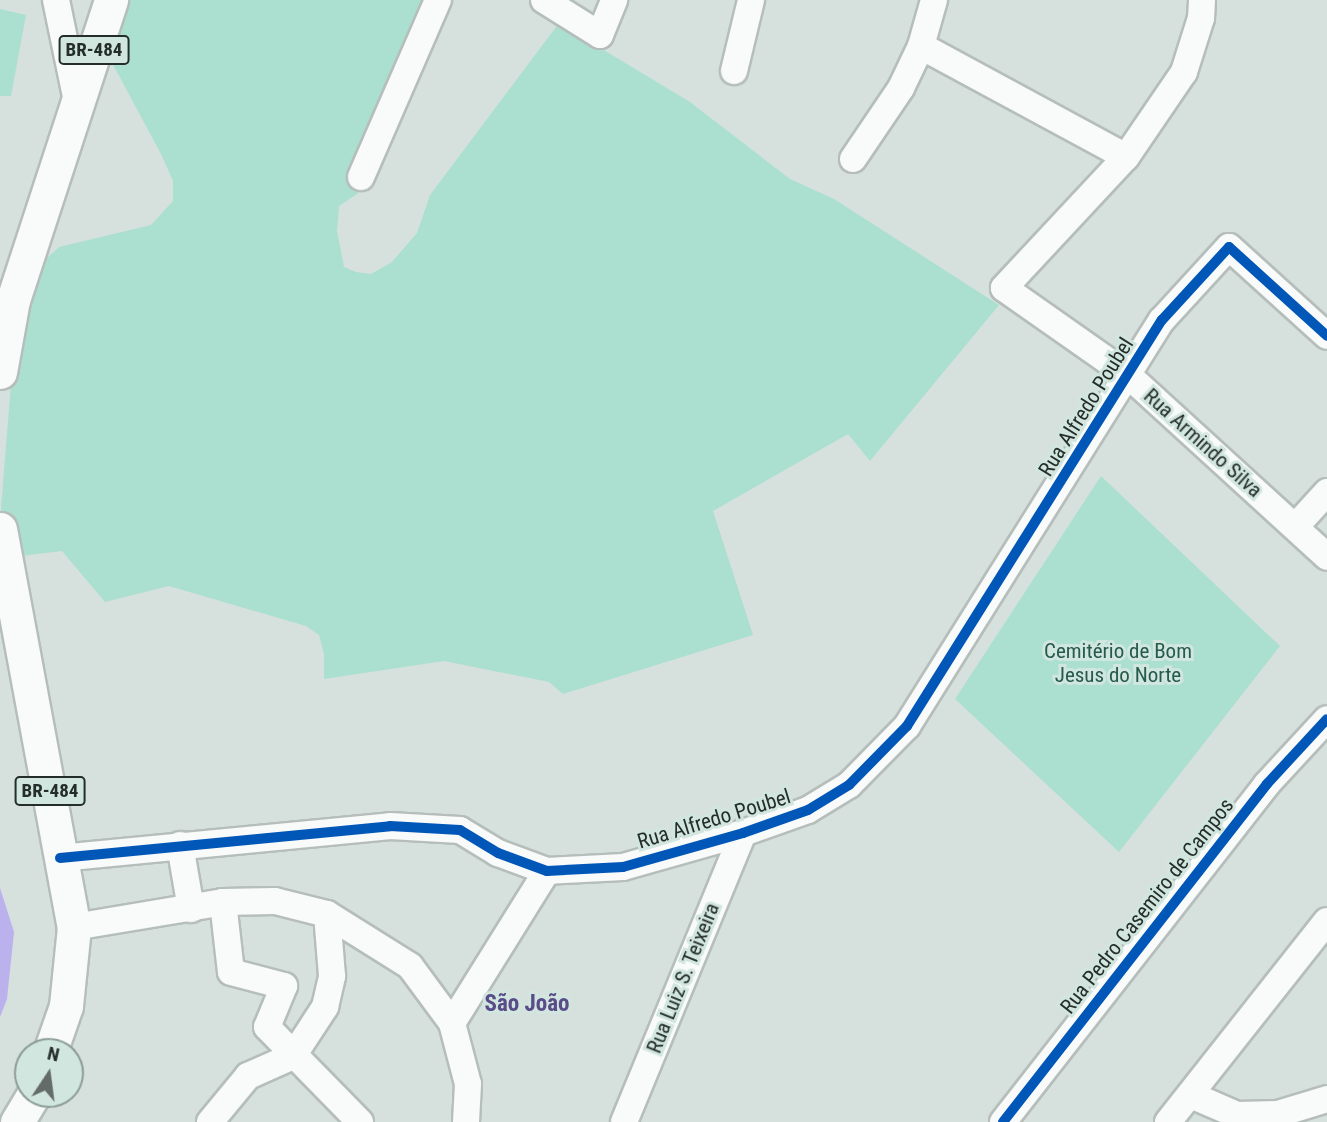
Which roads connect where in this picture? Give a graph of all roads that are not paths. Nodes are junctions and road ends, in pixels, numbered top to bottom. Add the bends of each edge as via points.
1 (56, 0) edge
2 (111, 0) edge
3 (438, 0) edge
4 (544, 0) edge
5 (614, 0) edge
6 (751, 0) edge
7 (934, 0) edge
8 (1202, 0) edge
9 (921, 46) junction
10 (734, 71) dead end
11 (77, 100) junction
12 (1126, 157) junction
13 (853, 159) dead end
14 (361, 177) dead end
15 (1327, 336) edge
16 (0, 372) edge
17 (1129, 376) junction
18 (1327, 492) edge
19 (1296, 526) junction
20 (0, 529) edge
21 (1327, 556) edge
22 (1327, 719) edge
23 (743, 833) junction
24 (180, 845) junction
25 (60, 858) junction
26 (547, 871) junction
27 (223, 902) junction
28 (191, 909) junction
29 (327, 914) junction
30 (1327, 920) edge
31 (74, 927) junction
32 (452, 1023) junction
33 (55, 1038) edge
34 (293, 1056) junction
35 (1191, 1095) junction
36 (1327, 1099) edge
37 (210, 1122) edge
38 (360, 1122) edge
39 (466, 1122) edge
40 (624, 1122) edge
41 (1003, 1122) edge
42 (1168, 1122) edge

1 - 11 street
2 - 11 main road, BR-484
3 - 14 street
4 - 5 street via 600,35
6 - 10 street
7 - 9 street
8 - 12 street via 1184,72
9 - 12 street
9 - 13 street via 901,88
11 - 16 main road, BR-484 via 13,300
12 - 17 street, Rua Armindo Silva via 1004,288
15 - 17 street, Rua Alfredo Poubel via 1230,247 1162,320
17 - 19 street, Rua Armindo Silva
17 - 23 street, Rua Alfredo Poubel via 907,726 849,785 808,810
18 - 19 street
19 - 21 street, Rua Armindo Silva
20 - 25 main road, BR-484
22 - 41 street, Rua Pedro Casemiro de Campos via 1267,784
23 - 26 street, Rua Alfredo Poubel via 623,867
23 - 40 street, Rua Luiz S. Teixeira
24 - 25 street, Rua Alfredo Poubel
24 - 26 street, Rua Alfredo Poubel via 390,826 446,829 460,830 498,853
24 - 28 street
25 - 31 main road, BR-484
26 - 32 street
27 - 28 street
27 - 29 street via 275,901
27 - 34 street via 231,972 284,986 267,1027
28 - 31 street
29 - 32 street via 410,966
29 - 34 street via 332,976 325,1007
30 - 35 street
31 - 33 main road, BR-484 via 66,1006
32 - 39 street via 468,1084
34 - 37 street via 247,1076
34 - 38 street
35 - 36 street via 1237,1115 1278,1114
35 - 42 street

